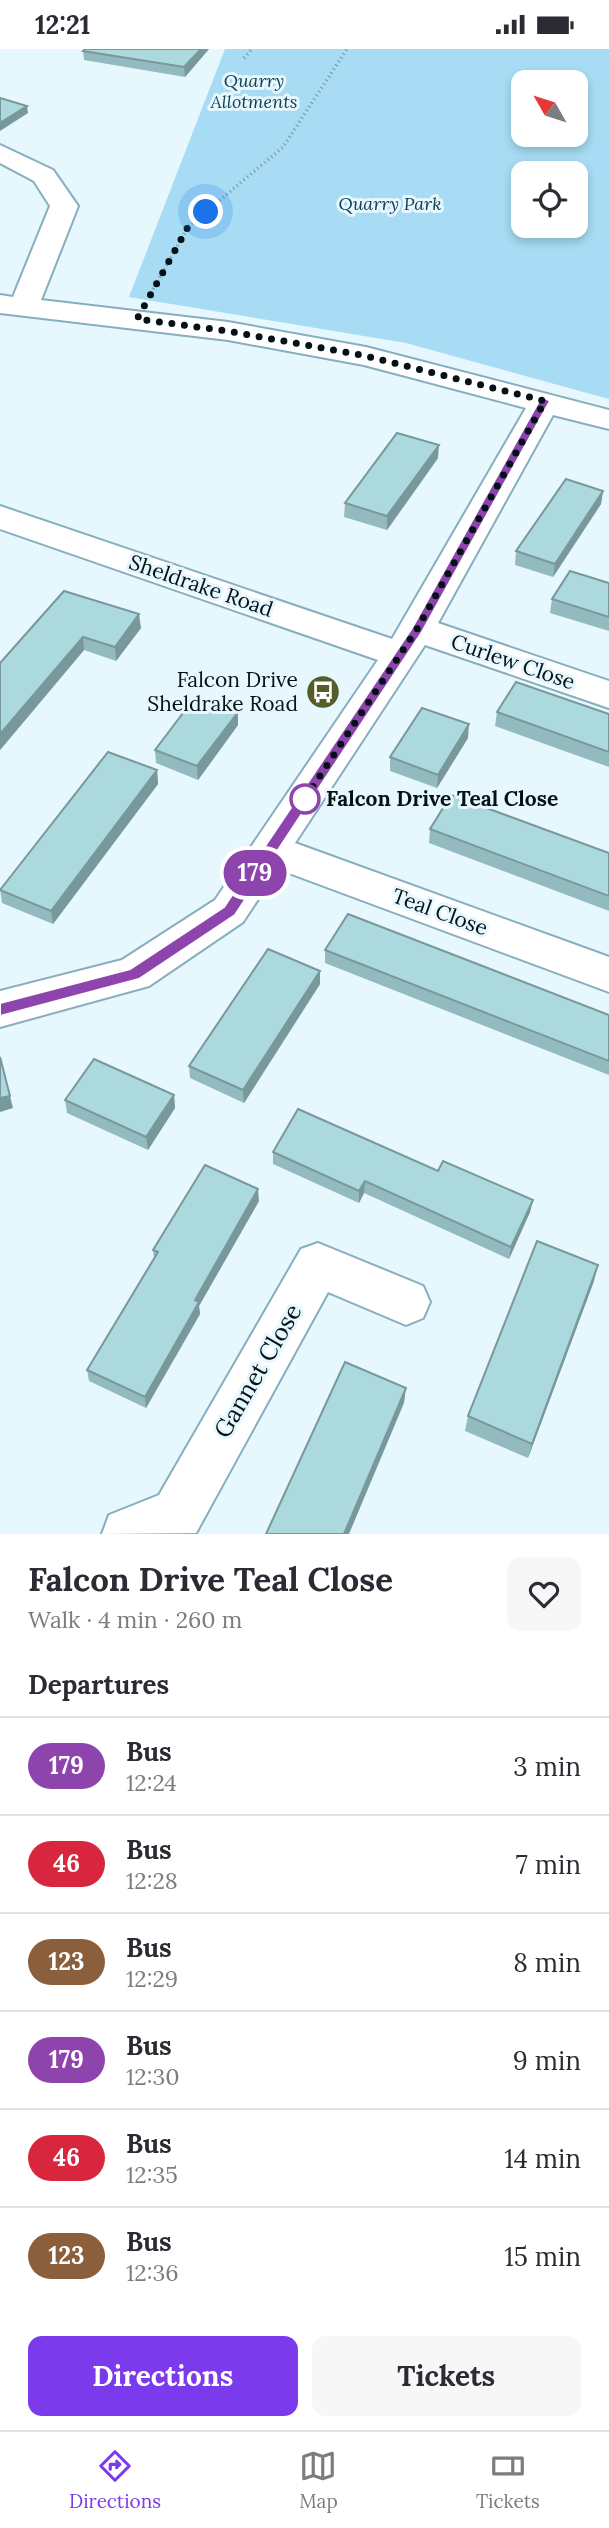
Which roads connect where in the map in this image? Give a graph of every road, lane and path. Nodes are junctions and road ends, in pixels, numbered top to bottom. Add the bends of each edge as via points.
1 (252, 49) edge
2 (348, 49) edge
3 (244, 58) dead end
4 (0, 153) edge
5 (11, 306) edge
6 (137, 319) junction
7 (545, 401) junction
8 (609, 420) edge
9 (0, 517) edge
10 (409, 642) junction
11 (609, 695) edge
12 (271, 850) junction
13 (609, 975) edge
14 (0, 1009) edge
15 (406, 1302) dead end
16 (128, 1534) edge

1 - 3 path
2 - 6 path via 284,147 188,227
4 - 5 street via 44,176 64,207
5 - 6 street
6 - 7 street via 366,356
7 - 8 street
7 - 10 street
9 - 10 street, Sheldrake Road
10 - 11 street, Curlew Close
10 - 12 street
12 - 13 street, Teal Close
12 - 14 street via 229,911 134,974
15 - 16 street, Gannet Close via 318,1265 177,1514

